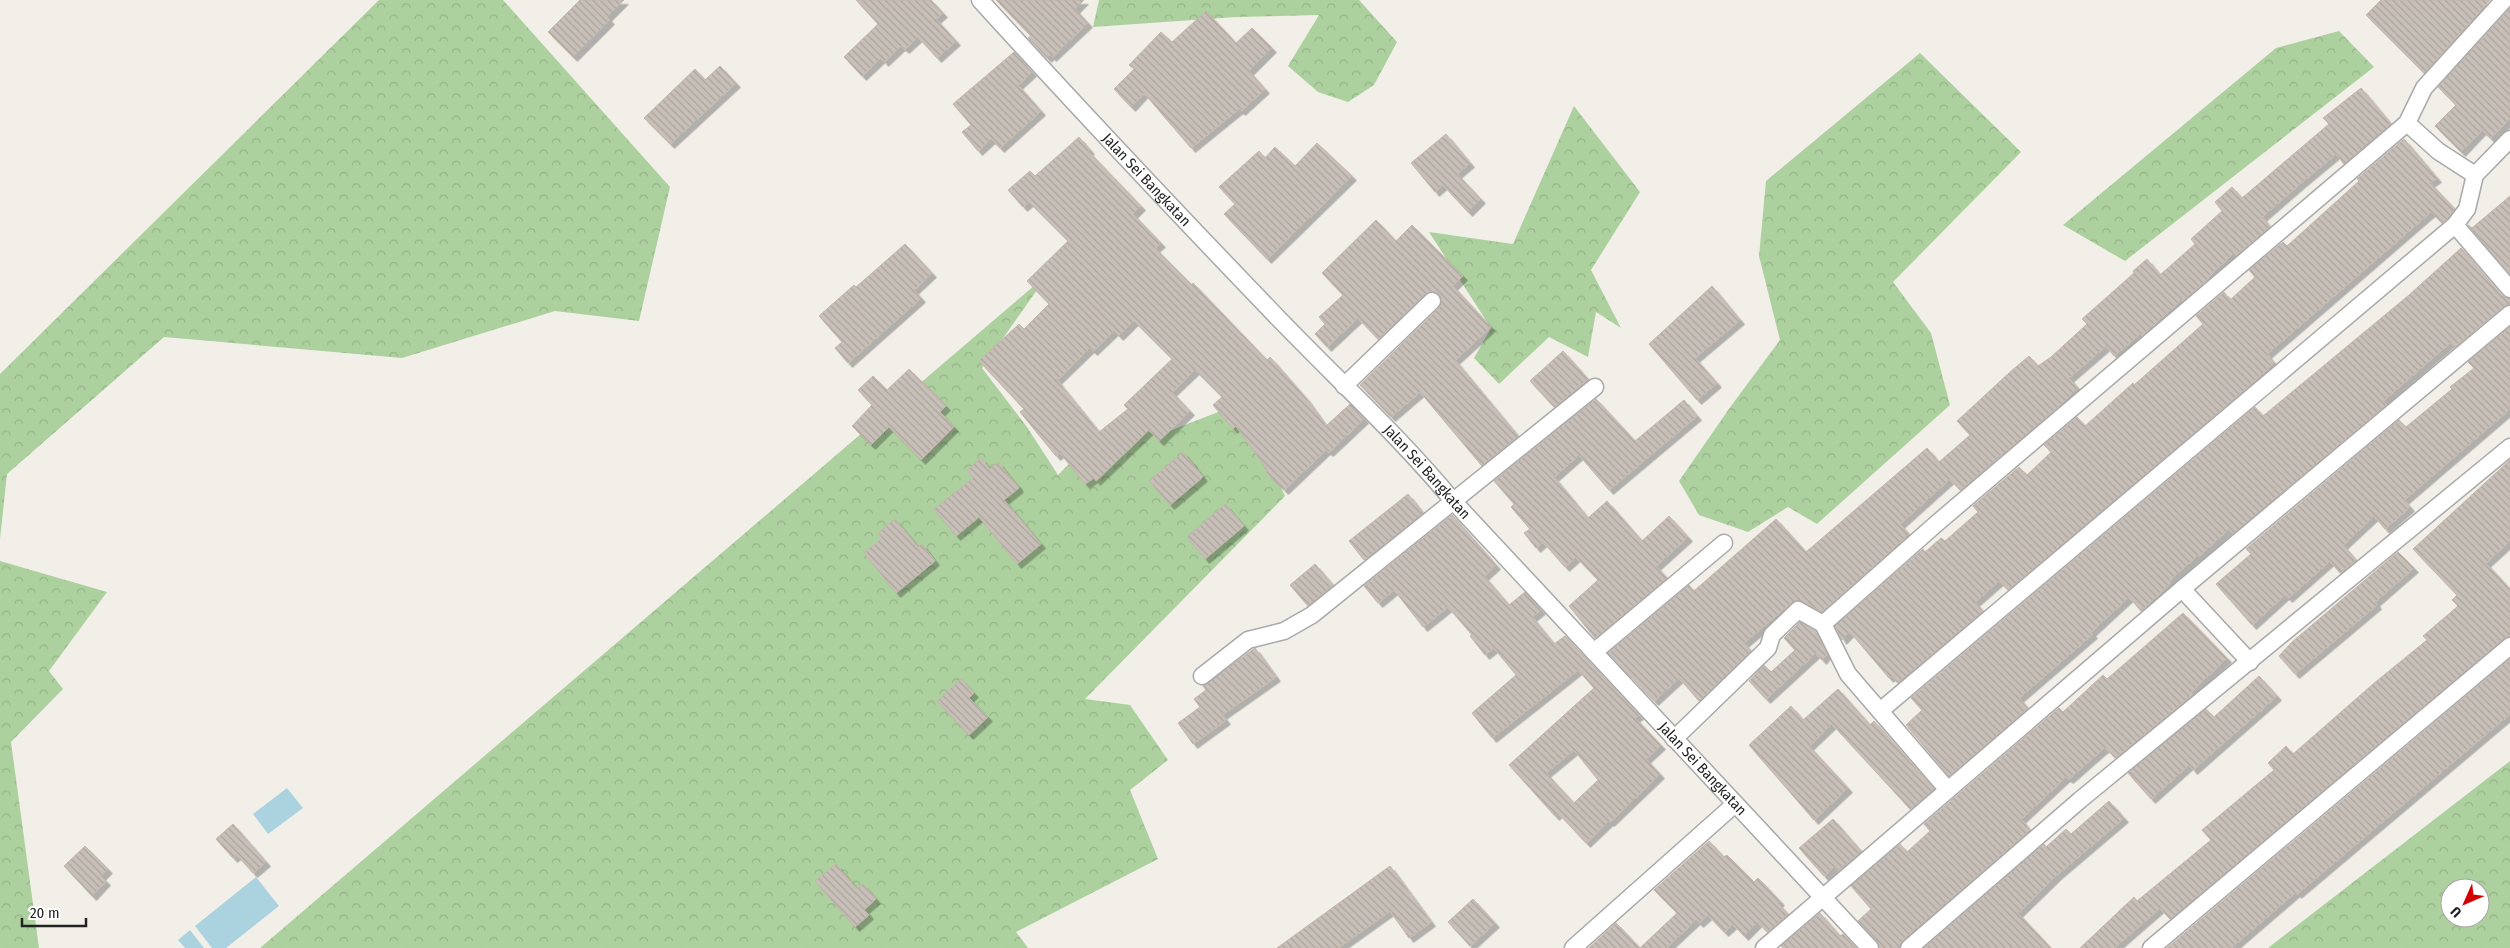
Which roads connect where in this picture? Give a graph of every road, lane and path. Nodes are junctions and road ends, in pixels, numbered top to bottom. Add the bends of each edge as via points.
1 (980, 0) edge
2 (2504, 0) edge
3 (2407, 123) junction
4 (2510, 139) edge
5 (2475, 175) junction
6 (2455, 225) junction
7 (2510, 289) edge
8 (1432, 301) dead end
9 (2510, 314) edge
10 (1344, 386) junction
11 (1595, 387) dead end
12 (2510, 447) edge
13 (1454, 502) junction
14 (1724, 543) dead end
15 (2182, 588) junction
16 (1823, 624) junction
17 (2510, 646) edge
18 (1594, 652) junction
19 (2250, 662) junction
20 (1202, 676) dead end
21 (1880, 711) junction
22 (1674, 740) junction
23 (1948, 790) junction
24 (1735, 804) junction
25 (1823, 898) junction
26 (1573, 948) edge
27 (1764, 948) edge
28 (1870, 948) edge
29 (1909, 948) edge
30 (2151, 948) edge

1 - 10 street, Jalan Sei Bangkatan via 1111,145
2 - 3 street via 2424,88
3 - 5 street via 2438,151
3 - 16 street
4 - 5 street
5 - 6 street via 2467,209
6 - 7 street
6 - 21 street
8 - 10 street
9 - 15 street
10 - 13 street, Jalan Sei Bangkatan via 1392,431
11 - 13 street
12 - 19 street
13 - 18 street, Jalan Sei Bangkatan
13 - 20 street via 1312,615 1284,631 1248,640
14 - 18 street
15 - 19 street
15 - 23 street
16 - 21 street via 1848,674
16 - 22 street via 1798,610 1772,635 1768,648
17 - 30 street
18 - 22 street, Jalan Sei Bangkatan
19 - 29 street via 2080,800
21 - 23 street
22 - 24 street, Jalan Sei Bangkatan
23 - 25 street
24 - 25 street, Jalan Sei Bangkatan
24 - 26 street
25 - 27 street
25 - 28 street, Jalan Sei Bangkatan

